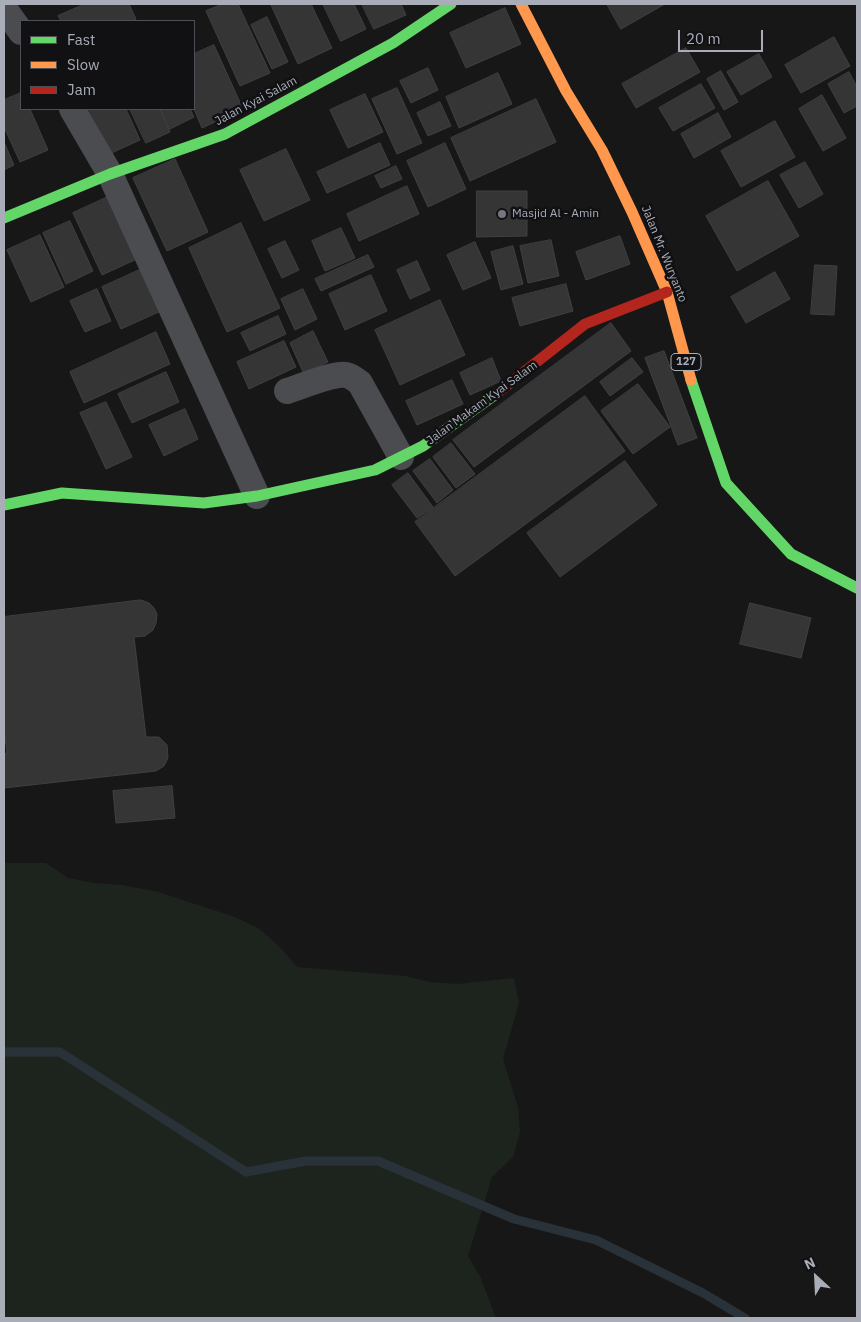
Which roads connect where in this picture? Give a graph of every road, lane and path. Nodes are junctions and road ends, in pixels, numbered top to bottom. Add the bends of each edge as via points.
1 (452, 4) edge
2 (521, 4) edge
3 (4, 8) edge
4 (20, 31) edge
5 (73, 110) edge
6 (110, 174) junction
7 (4, 218) edge
8 (667, 292) junction
9 (287, 392) dead end
10 (401, 457) junction
11 (256, 496) junction
12 (4, 505) edge
13 (857, 588) edge

1 - 6 street, Jalan Kyai Salam via 393,43 225,134
2 - 8 street, Jalan Mr. Wuryanto / 127 via 566,91 602,150
3 - 4 street
5 - 6 street
6 - 7 street, Jalan Kyai Salam
6 - 11 street
8 - 10 street, Jalan Makam Kyai Salam via 585,324 479,408
8 - 13 street, Jalan Mr. Wuryanto / 127 via 696,398 726,483 791,554
9 - 10 street via 344,375 352,377 360,383
10 - 11 street, Jalan Makam Kyai Salam via 375,470
11 - 12 street, Jalan Makam Kyai Salam via 204,503 62,493

